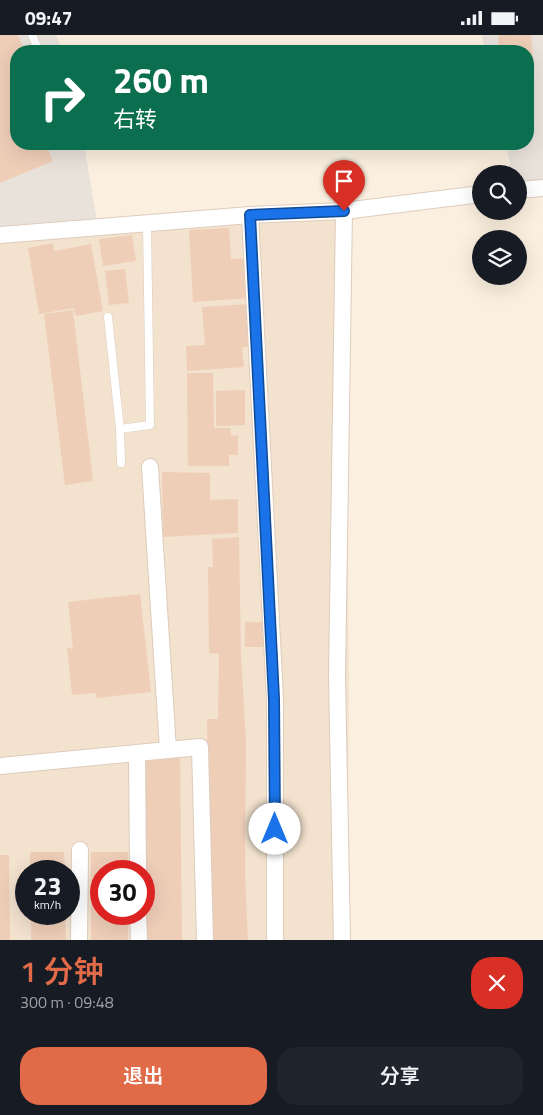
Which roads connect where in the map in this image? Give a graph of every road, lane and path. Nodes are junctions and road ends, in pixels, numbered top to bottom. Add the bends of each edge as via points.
1 (543, 189) edge
2 (527, 190) edge
3 (472, 195) edge
4 (344, 211) junction
5 (250, 215) junction
6 (147, 224) junction
7 (0, 235) edge
8 (108, 317) dead end
9 (120, 429) junction
10 (121, 463) dead end
11 (150, 467) dead end
12 (168, 750) junction
13 (137, 753) junction
14 (0, 765) edge
15 (80, 851) dead end
16 (138, 860) edge
17 (138, 925) edge
18 (79, 940) edge
19 (139, 940) edge
20 (205, 940) edge
21 (275, 940) edge
22 (342, 940) edge

1 - 2 street
3 - 4 street
4 - 5 street
4 - 22 street via 337,676
5 - 6 street
5 - 21 street via 274,699
6 - 7 street
6 - 9 lane via 150,425
8 - 9 lane
9 - 10 lane
11 - 12 street
12 - 13 street
12 - 20 street via 200,747
13 - 14 street
13 - 16 street
15 - 18 street
17 - 19 street

